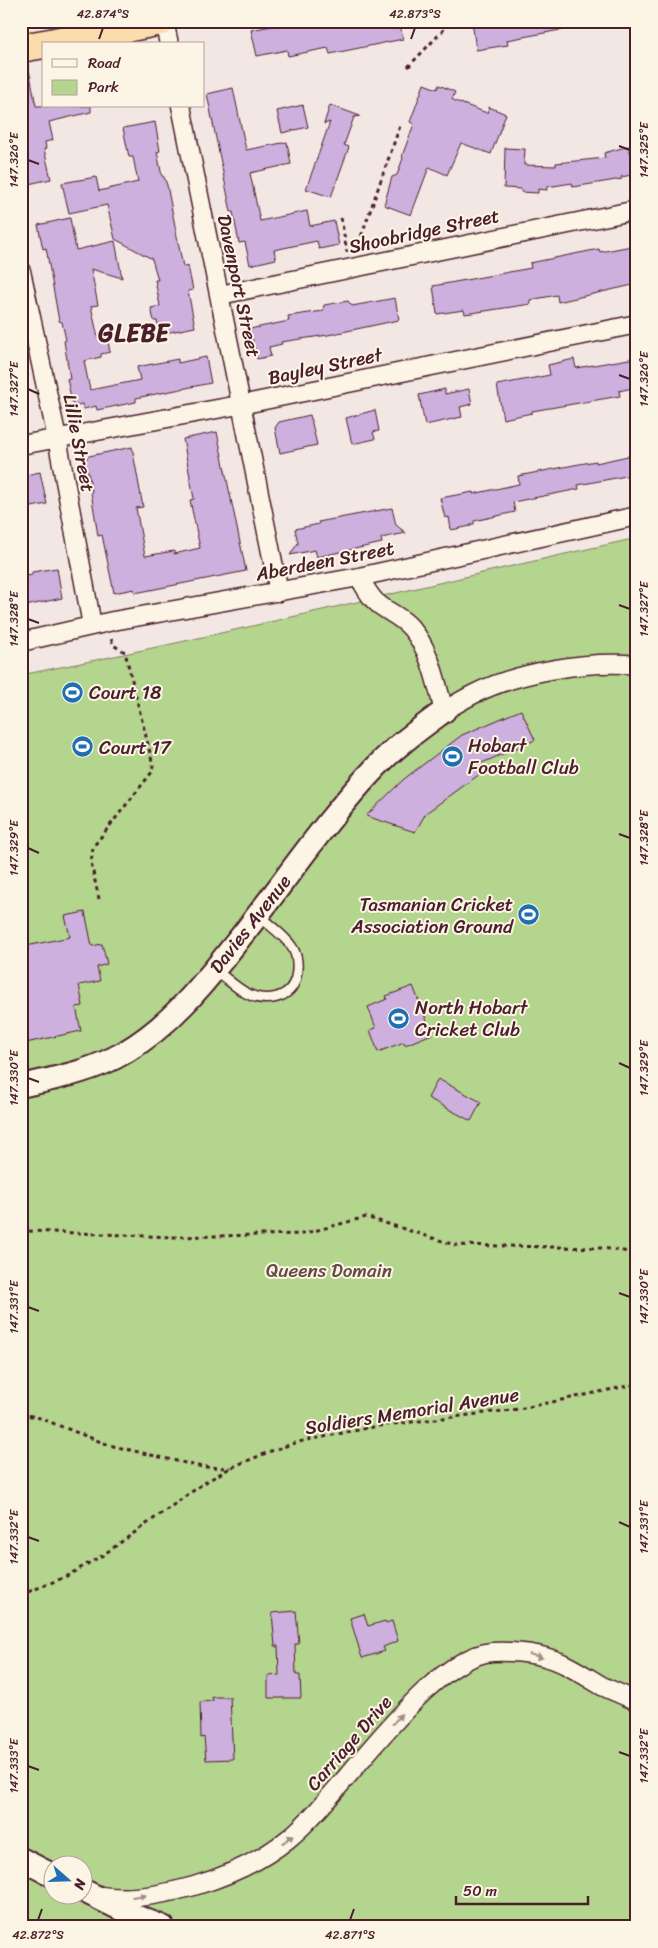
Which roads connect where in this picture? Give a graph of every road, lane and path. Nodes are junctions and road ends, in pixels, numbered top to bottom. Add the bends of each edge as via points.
1 (162, 21) edge
2 (452, 21) edge
3 (54, 42) edge
4 (168, 42) edge
5 (42, 44) edge
6 (21, 48) edge
7 (408, 67) dead end
8 (181, 108) edge
9 (400, 126) dead end
10 (637, 210) edge
11 (341, 218) dead end
12 (350, 268) junction
13 (21, 271) edge
14 (220, 294) junction
15 (637, 324) edge
16 (241, 405) junction
17 (57, 438) junction
18 (21, 445) edge
19 (637, 516) edge
20 (359, 577) junction
21 (279, 592) junction
22 (92, 625) junction
23 (111, 635) dead end
24 (21, 642) edge
25 (637, 665) edge
26 (444, 711) junction
27 (99, 899) dead end
28 (258, 914) junction
29 (215, 970) junction
30 (21, 1086) edge
31 (21, 1233) edge
32 (637, 1253) edge
33 (637, 1384) edge
34 (21, 1414) edge
35 (230, 1468) junction
36 (21, 1595) edge
37 (637, 1701) edge
38 (21, 1859) edge
39 (42, 1870) edge
40 (92, 1893) edge
41 (92, 1895) edge
42 (163, 1927) edge

1 - 3 highway
1 - 4 street
2 - 7 path
5 - 6 highway
8 - 14 street, Davenport Street
9 - 12 path
10 - 12 street, Shoobridge Street
11 - 12 path
12 - 14 street, Shoobridge Street
13 - 17 street, Lillie Street
14 - 16 street, Davenport Street
15 - 16 street, Bayley Street
16 - 17 street, Bayley Street
16 - 21 street, Davenport Street
17 - 18 street, Bayley Street
17 - 22 street, Lillie Street
19 - 20 street, Aberdeen Street
20 - 21 street, Aberdeen Street
20 - 26 street via 374,601 398,616 424,647
21 - 22 street, Aberdeen Street
22 - 24 street, Aberdeen Street
23 - 27 path via 113,645 125,652 153,765 152,772 93,848 91,863
25 - 26 street via 597,663 537,674 476,693
26 - 28 street, Davies Avenue via 408,737 377,766
28 - 29 street, Davies Avenue
28 - 29 lane via 291,946 297,957 290,991 279,998 246,994
29 - 30 street, Davies Avenue via 163,1024 124,1053 102,1064
31 - 32 path via 174,1237 303,1234 366,1217 455,1245 602,1248
33 - 35 path, Soldiers Memorial Avenue via 519,1409 378,1426 298,1442
34 - 35 path via 109,1445 202,1467
35 - 36 path, Soldiers Memorial Avenue via 103,1555 65,1577
40 -> 37 street, Carriage Drive via 125,1898 183,1889 232,1873 274,1849 325,1804 402,1713 442,1676 462,1662 490,1652 526,1653 564,1664
38 - 39 street
41 - 42 street

